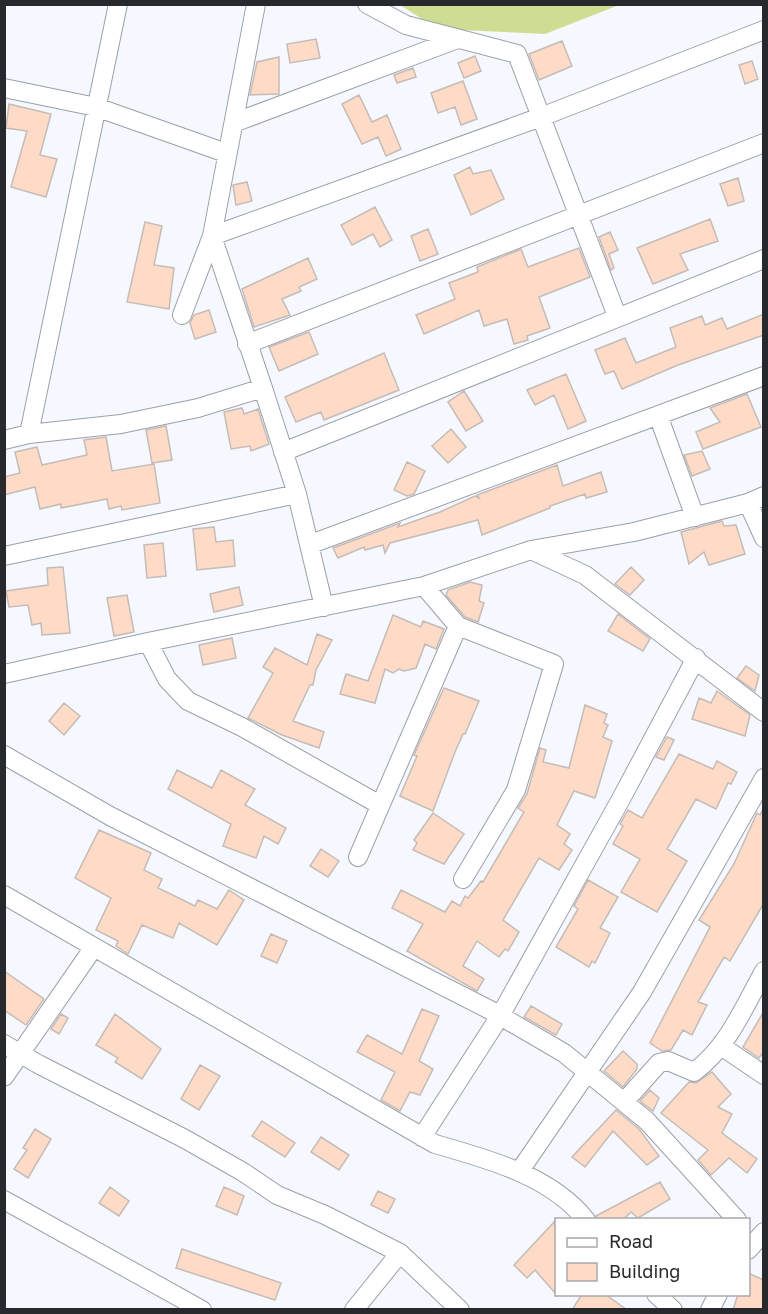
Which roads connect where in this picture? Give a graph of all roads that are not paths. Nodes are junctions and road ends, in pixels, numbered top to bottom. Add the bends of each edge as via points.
1 (118, 4) edge
2 (256, 4) edge
3 (367, 4) edge
4 (764, 30) edge
5 (455, 40) junction
6 (4, 88) edge
7 (96, 107) junction
8 (541, 117) junction
9 (236, 122) junction
10 (764, 143) edge
11 (226, 153) junction
12 (579, 216) junction
13 (212, 236) junction
14 (764, 259) edge
15 (182, 315) dead end
16 (617, 316) junction
17 (246, 344) junction
18 (764, 376) edge
19 (263, 388) junction
20 (658, 415) junction
21 (29, 434) junction
22 (4, 440) edge
23 (283, 452) junction
24 (297, 494) junction
25 (756, 500) edge
26 (695, 517) junction
27 (764, 538) edge
28 (311, 544) junction
29 (531, 550) junction
30 (4, 556) edge
31 (424, 586) junction
32 (324, 607) junction
33 (458, 626) junction
34 (148, 642) junction
35 (696, 658) junction
36 (4, 674) edge
37 (764, 712) edge
38 (4, 755) edge
39 (764, 778) edge
40 (380, 805) junction
41 (358, 857) dead end
42 (463, 879) dead end
43 (4, 895) edge
44 (94, 946) junction
45 (764, 971) edge
46 (500, 1016) junction
47 (4, 1044) edge
48 (721, 1046) junction
49 (21, 1054) junction
50 (587, 1072) junction
51 (764, 1075) edge
52 (4, 1077) edge
53 (624, 1102) junction
54 (422, 1137) junction
55 (519, 1172) junction
56 (4, 1200) edge
57 (584, 1218) edge
58 (735, 1218) edge
59 (400, 1253) junction
60 (658, 1296) edge
61 (717, 1296) edge
62 (202, 1310) edge
63 (354, 1310) edge
64 (460, 1310) edge
65 (673, 1310) edge
66 (710, 1310) edge

1 - 7 street
2 - 9 street
3 - 5 street via 406,25
4 - 8 street
5 - 8 street via 517,54
5 - 9 street
6 - 7 street
7 - 11 street
7 - 21 street
8 - 12 street
8 - 13 street
9 - 11 street
10 - 12 street
11 - 13 street
12 - 16 street
12 - 17 street
13 - 15 street
13 - 17 street
14 - 16 street
16 - 23 street
17 - 19 street
18 - 20 street
19 - 21 street via 198,408 121,424
19 - 23 street
20 - 26 street
20 - 28 street
21 - 22 street
23 - 24 street
24 - 28 street
24 - 30 street
25 - 26 street
25 - 27 street
26 - 29 street
28 - 32 street
29 - 31 street
29 - 35 street via 585,575
31 - 32 street
31 - 33 street
32 - 34 street
33 - 40 street
33 - 42 street via 554,664 516,790
34 - 36 street
34 - 40 street via 166,679 188,701
35 - 37 street
35 - 46 street
38 - 46 street via 110,816
39 - 50 street via 642,992
40 - 41 street
43 - 44 street
44 - 49 street
44 - 54 street
45 - 48 street
46 - 50 street via 564,1053
46 - 54 street
47 - 49 street
48 - 51 street
48 - 53 street via 694,1072 668,1061 659,1063
49 - 52 street
49 - 59 street via 185,1138 277,1195
50 - 53 street
50 - 55 street
53 - 58 street
54 - 55 street
55 - 57 street via 540,1182
56 - 62 street
59 - 63 street
59 - 64 street
60 - 65 street
61 - 66 street

